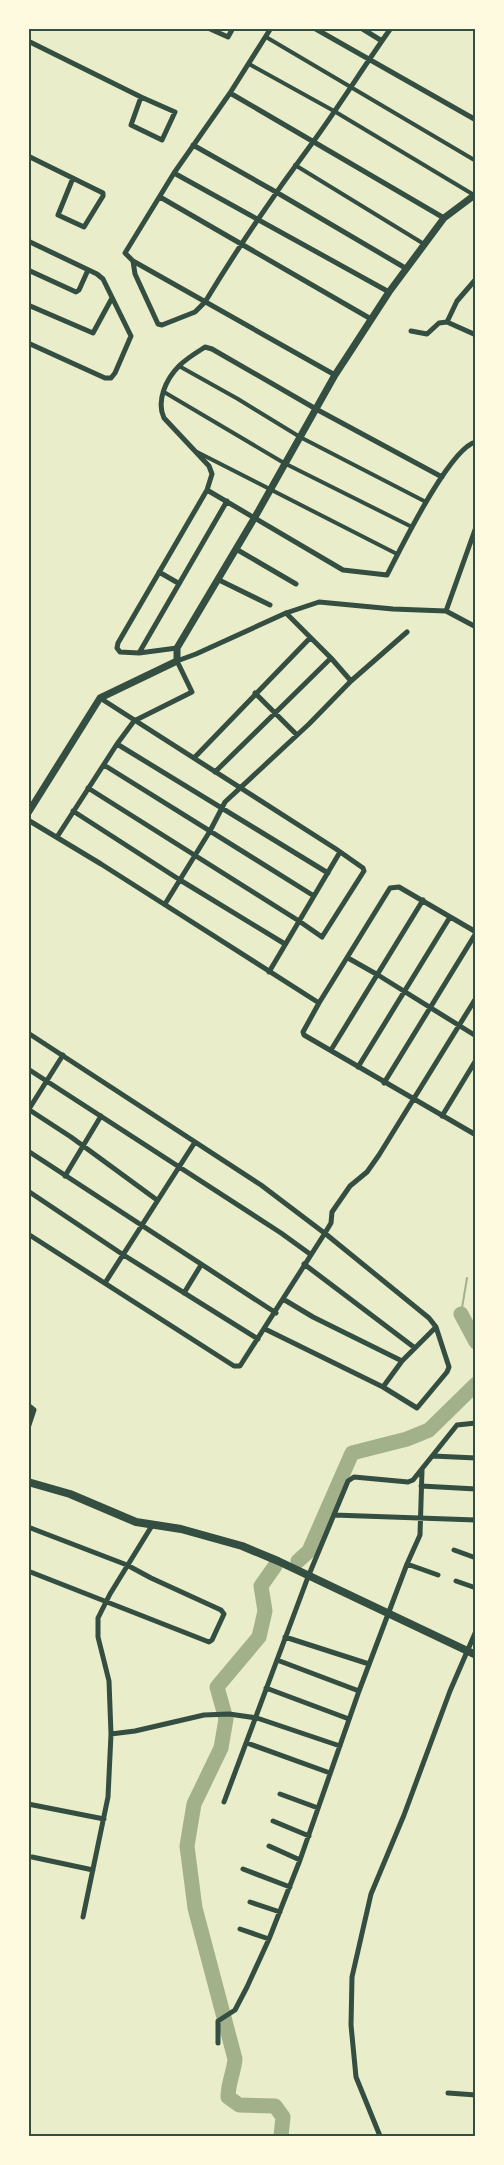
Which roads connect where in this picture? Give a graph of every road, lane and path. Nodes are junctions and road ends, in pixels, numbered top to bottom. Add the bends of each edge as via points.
1 (208, 28) edge
2 (232, 28) edge
3 (271, 28) edge
4 (314, 28) edge
5 (361, 28) edge
6 (391, 28) edge
7 (266, 37) junction
8 (28, 41) edge
9 (382, 41) junction
10 (370, 59) junction
11 (249, 64) junction
12 (350, 87) junction
13 (230, 93) junction
14 (141, 98) junction
15 (334, 111) junction
16 (476, 120) edge
17 (313, 142) junction
18 (193, 146) junction
19 (28, 156) edge
20 (476, 161) edge
21 (294, 165) junction
22 (174, 173) junction
23 (73, 178) junction
24 (276, 192) junction
25 (475, 194) edge
26 (160, 197) junction
27 (257, 218) junction
28 (444, 218) junction
29 (28, 241) edge
30 (425, 244) junction
31 (240, 245) junction
32 (133, 261) junction
33 (407, 269) junction
34 (28, 270) edge
35 (88, 270) junction
36 (476, 279) edge
37 (389, 292) junction
38 (112, 298) junction
39 (206, 302) junction
40 (28, 305) edge
41 (371, 319) junction
42 (447, 322) junction
43 (411, 331) dead end
44 (476, 335) edge
45 (28, 343) edge
46 (179, 366) junction
47 (334, 375) junction
48 (164, 392) junction
49 (316, 409) junction
50 (300, 436) junction
51 (476, 442) edge
52 (194, 450) junction
53 (284, 463) junction
54 (442, 477) junction
55 (207, 490) junction
56 (270, 490) junction
57 (228, 501) junction
58 (426, 502) junction
59 (255, 518) junction
60 (413, 527) junction
61 (476, 527) edge
62 (236, 549) junction
63 (398, 554) junction
64 (159, 572) junction
65 (219, 580) junction
66 (178, 583) junction
67 (296, 584) dead end
68 (270, 605) dead end
69 (446, 611) junction
70 (286, 613) junction
71 (476, 627) edge
72 (407, 632) dead end
73 (310, 638) junction
74 (177, 648) junction
75 (139, 653) junction
76 (331, 658) junction
77 (177, 661) junction
78 (351, 681) junction
79 (255, 693) junction
80 (100, 698) junction
81 (276, 713) junction
82 (134, 721) junction
83 (297, 735) junction
84 (117, 744) junction
85 (194, 758) junction
86 (104, 765) junction
87 (215, 772) junction
88 (88, 788) junction
89 (239, 788) junction
90 (221, 808) junction
91 (73, 811) junction
92 (28, 813) edge
93 (28, 820) edge
94 (210, 831) junction
95 (57, 837) junction
96 (340, 852) junction
97 (195, 856) junction
98 (328, 873) junction
99 (180, 880) junction
100 (314, 896) junction
101 (423, 900) junction
102 (165, 904) junction
103 (450, 917) junction
104 (299, 921) junction
105 (476, 933) edge
106 (285, 944) junction
107 (348, 958) junction
108 (269, 972) junction
109 (378, 975) junction
110 (403, 992) junction
111 (476, 998) edge
112 (319, 1003) junction
113 (430, 1009) junction
114 (458, 1026) junction
115 (28, 1033) edge
116 (476, 1036) edge
117 (331, 1050) junction
118 (63, 1055) junction
119 (476, 1060) edge
120 (358, 1067) junction
121 (28, 1069) edge
122 (46, 1081) junction
123 (384, 1083) junction
124 (415, 1099) junction
125 (101, 1116) junction
126 (442, 1116) junction
127 (476, 1125) edge
128 (473, 1133) edge
129 (195, 1142) junction
130 (83, 1147) junction
131 (28, 1151) edge
132 (179, 1167) junction
133 (65, 1176) junction
134 (28, 1191) edge
135 (157, 1200) junction
136 (140, 1226) junction
137 (325, 1233) junction
138 (28, 1234) edge
139 (122, 1254) junction
140 (310, 1254) junction
141 (304, 1264) junction
142 (201, 1265) junction
143 (105, 1283) junction
144 (184, 1293) junction
145 (283, 1299) junction
146 (276, 1312) junction
147 (436, 1327) junction
148 (265, 1329) junction
149 (258, 1339) junction
150 (415, 1348) junction
151 (402, 1361) junction
152 (383, 1387) junction
153 (28, 1405) edge
154 (476, 1423) edge
155 (28, 1428) edge
156 (433, 1456) junction
157 (476, 1458) edge
158 (422, 1470) junction
159 (28, 1482) edge
160 (421, 1486) junction
161 (476, 1489) edge
162 (334, 1515) junction
163 (421, 1518) junction
164 (476, 1520) edge
165 (153, 1524) junction
166 (28, 1527) edge
167 (454, 1550) dead end
168 (476, 1558) edge
169 (407, 1564) junction
170 (127, 1565) junction
171 (28, 1570) edge
172 (438, 1575) dead end
173 (308, 1577) junction
174 (456, 1581) dead end
175 (476, 1588) edge
176 (106, 1600) junction
177 (389, 1614) junction
178 (476, 1631) edge
179 (285, 1637) junction
180 (472, 1653) edge
181 (277, 1660) junction
182 (369, 1664) junction
183 (266, 1688) junction
184 (359, 1692) junction
185 (257, 1718) junction
186 (349, 1719) junction
187 (111, 1734) junction
188 (248, 1743) junction
189 (340, 1746) junction
190 (330, 1773) junction
191 (280, 1794) dead end
192 (224, 1802) dead end
193 (28, 1804) edge
194 (318, 1808) junction
195 (104, 1819) junction
196 (273, 1821) dead end
197 (309, 1836) junction
198 (269, 1846) dead end
199 (32, 1857) dead end
200 (300, 1860) junction
201 (243, 1869) dead end
202 (93, 1870) junction
203 (290, 1887) junction
204 (250, 1902) dead end
205 (280, 1912) junction
206 (83, 1917) dead end
207 (240, 1929) dead end
208 (269, 1939) junction
209 (218, 2043) dead end
210 (448, 2093) dead end
211 (476, 2095) edge
212 (380, 2136) edge

1 - 2 street via 228,38
3 - 7 street
4 - 10 street
5 - 9 street
6 - 9 street
7 - 11 street
7 - 12 street
8 - 14 street
9 - 10 street
10 - 12 street
10 - 16 street
11 - 13 street
11 - 15 street
12 - 15 street
12 - 20 street
13 - 17 street
13 - 18 street
14 - 14 street via 131,125 162,140 175,112
15 - 17 street
15 - 25 street
17 - 21 street
17 - 28 street
18 - 22 street
18 - 24 street
19 - 23 street
21 - 24 street
21 - 30 street
22 - 26 street
22 - 27 street
23 - 23 street via 103,193 84,227 58,214
24 - 27 street
24 - 33 street
25 - 28 street
26 - 31 street
26 - 32 street via 125,250
27 - 31 street
27 - 37 street
28 - 30 street
29 - 35 street
30 - 33 street
31 - 39 street
31 - 41 street
32 - 39 street
32 - 39 street via 158,324 191,314
33 - 37 street
34 - 35 street via 76,292
35 - 38 street via 103,279
36 - 42 street via 457,301
37 - 41 street
38 - 40 street via 93,333
38 - 45 street via 130,336 111,378
39 - 47 street
41 - 47 street
42 - 43 street via 439,323 427,334
42 - 44 street
46 - 48 street
46 - 49 street via 208,348
46 - 50 street
47 - 49 street
48 - 52 street via 160,411
48 - 53 street
49 - 50 street
49 - 54 street
50 - 53 street
50 - 58 street
51 - 54 street via 468,444
52 - 55 street via 211,470
52 - 56 street
53 - 56 street
53 - 60 street
54 - 58 street
55 - 57 street
55 - 64 street
56 - 59 street
56 - 63 street
57 - 59 street
57 - 66 street
58 - 60 street
59 - 62 street
59 - 63 street via 349,572 387,575
60 - 63 street
61 - 69 street
62 - 65 street
62 - 67 street
64 - 66 street
64 - 75 street via 118,643 120,652
65 - 68 street
65 - 74 street
66 - 75 street
69 - 70 street via 318,602
69 - 71 street
70 - 73 street
70 - 77 street
72 - 78 street
73 - 76 street
73 - 79 street
74 - 75 street
74 - 77 street
76 - 78 street
76 - 81 street
77 - 80 street
77 - 82 street via 192,692
78 - 83 street
79 - 81 street
79 - 85 street
80 - 82 street
80 - 92 street
81 - 83 street
81 - 87 street
82 - 84 street
82 - 85 street
83 - 89 street
84 - 86 street
84 - 90 street
85 - 87 street
86 - 88 street
86 - 94 street
87 - 89 street
88 - 91 street
88 - 97 street
89 - 90 street
89 - 96 street
90 - 94 street
90 - 98 street
91 - 95 street
91 - 99 street
93 - 95 street
94 - 97 street
94 - 100 street
95 - 102 street
96 - 98 street
96 - 104 street via 363,868 362,875 322,937
97 - 99 street
97 - 104 street
98 - 100 street
99 - 102 street
99 - 106 street
100 - 104 street
101 - 103 street
101 - 107 street via 399,887 390,888
101 - 109 street
102 - 108 street
103 - 105 street
103 - 110 street
104 - 106 street
105 - 113 street
106 - 108 street
107 - 109 street
107 - 112 street
108 - 112 street
109 - 110 street
109 - 117 street
110 - 113 street
110 - 120 street
111 - 114 street
112 - 117 street via 303,1032
113 - 114 street
113 - 123 street
114 - 116 street
114 - 124 street
115 - 118 street
117 - 120 street
118 - 122 street
118 - 129 street
119 - 126 street
120 - 123 street
121 - 122 street
122 - 125 street
122 - 130 street via 28,1109
123 - 124 street
124 - 126 street
124 - 137 street via 367,1172 350,1186 332,1212
125 - 130 street
125 - 132 street
126 - 128 street
127 - 128 street
129 - 132 street
129 - 137 street
130 - 133 street
130 - 135 street
131 - 133 street
132 - 135 street
132 - 140 street
133 - 136 street
134 - 139 street
135 - 136 street
136 - 139 street
136 - 142 street
137 - 140 street
137 - 147 street
138 - 143 street
139 - 143 street
139 - 144 street
140 - 141 street
141 - 145 street
141 - 150 street
142 - 144 street
142 - 146 street
143 - 149 street via 234,1366 240,1366
144 - 149 street
145 - 146 street
145 - 151 street
146 - 148 street
147 - 150 street
147 - 152 street via 449,1367 417,1408
148 - 149 street
148 - 152 street
150 - 151 street
151 - 152 street
153 - 155 street via 34,1410
154 - 156 street via 457,1425
156 - 157 street
156 - 158 street
158 - 160 street
158 - 162 street via 408,1482 351,1478
159 - 165 main road via 70,1494 136,1522
160 - 161 street
160 - 163 street
162 - 163 street
162 - 173 street
163 - 164 street
163 - 169 street via 420,1535
165 - 170 street
165 - 173 main road via 242,1546
166 - 170 street
167 - 168 street
169 - 172 street
169 - 177 street
170 - 176 street
170 - 176 street via 224,1612 212,1640
171 - 176 street
173 - 177 main road
173 - 179 street
174 - 175 street
176 - 187 street via 99,1618 98,1637 109,1681
177 - 180 main road
177 - 182 street
178 - 180 street
179 - 181 street
179 - 182 street
180 - 212 street via 450,1691 371,1894 352,1977 356,2077
181 - 183 street
181 - 184 street
182 - 184 street
183 - 185 street
183 - 186 street
184 - 186 street
185 - 187 street via 204,1715
185 - 188 street
185 - 189 street
186 - 189 street
187 - 195 street
188 - 190 street
188 - 192 street
189 - 190 street
190 - 194 street
191 - 194 street
193 - 195 street
194 - 197 street
195 - 202 street
196 - 197 street
197 - 200 street
198 - 200 street
199 - 202 street
200 - 203 street
201 - 203 street
202 - 206 street
203 - 205 street
204 - 205 street
205 - 208 street
207 - 208 street
208 - 209 street via 235,2010 218,2021
210 - 211 street

